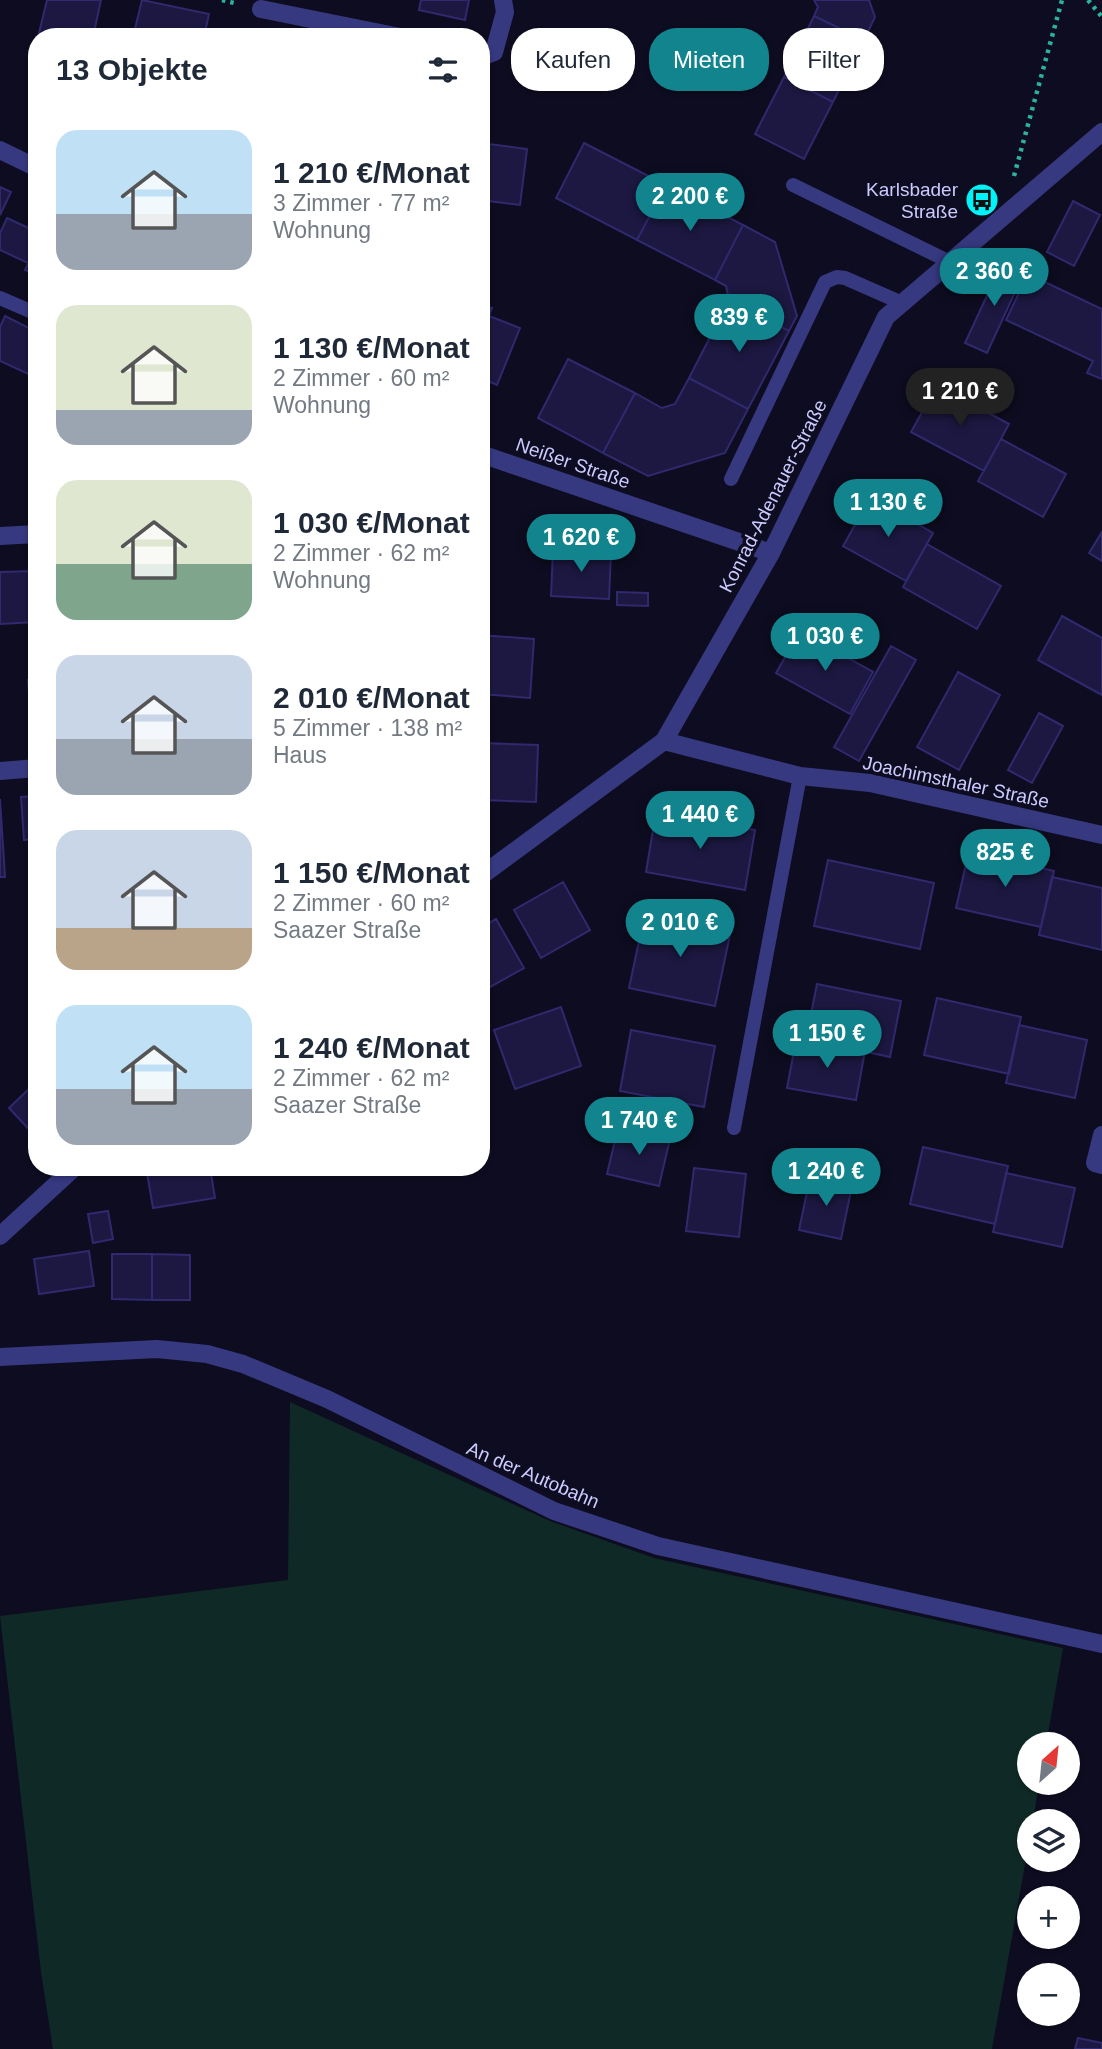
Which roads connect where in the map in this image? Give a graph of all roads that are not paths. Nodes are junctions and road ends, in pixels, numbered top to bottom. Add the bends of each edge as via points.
1 (503, 0) edge
2 (261, 9) dead end
3 (355, 28) edge
4 (490, 54) edge
5 (1102, 132) edge
6 (0, 150) edge
7 (28, 164) edge
8 (793, 185) dead end
9 (950, 262) junction
10 (0, 298) edge
11 (902, 303) junction
12 (28, 310) edge
13 (490, 457) edge
14 (731, 479) dead end
15 (28, 534) edge
16 (0, 536) edge
17 (771, 553) junction
18 (664, 741) junction
19 (28, 769) edge
20 (0, 771) edge
21 (800, 776) junction
22 (1102, 835) edge
23 (490, 869) edge
24 (734, 1128) dead end
25 (1102, 1135) edge
26 (1102, 1165) edge
27 (65, 1176) edge
28 (0, 1236) edge
29 (0, 1357) edge
30 (1102, 1644) edge

1 - 4 street via 505,12
2 - 3 street
5 - 9 street, Konrad-Adenauer-Straße
6 - 7 street
8 - 9 lane
9 - 11 street, Konrad-Adenauer-Straße
10 - 12 lane
11 - 14 lane via 845,278 837,276 825,282
11 - 17 street, Konrad-Adenauer-Straße via 886,317
13 - 17 street, Neißer Straße
15 - 16 street
17 - 18 street, Konrad-Adenauer-Straße
18 - 21 street, Joachimsthaler Straße
18 - 23 street, Konrad-Adenauer-Straße
19 - 20 street
21 - 22 street, Joachimsthaler Straße via 870,783
21 - 24 lane
25 - 26 street via 1096,1163
27 - 28 street
29 - 30 street, An der Autobahn via 157,1349 207,1354 327,1399 554,1511 658,1546

